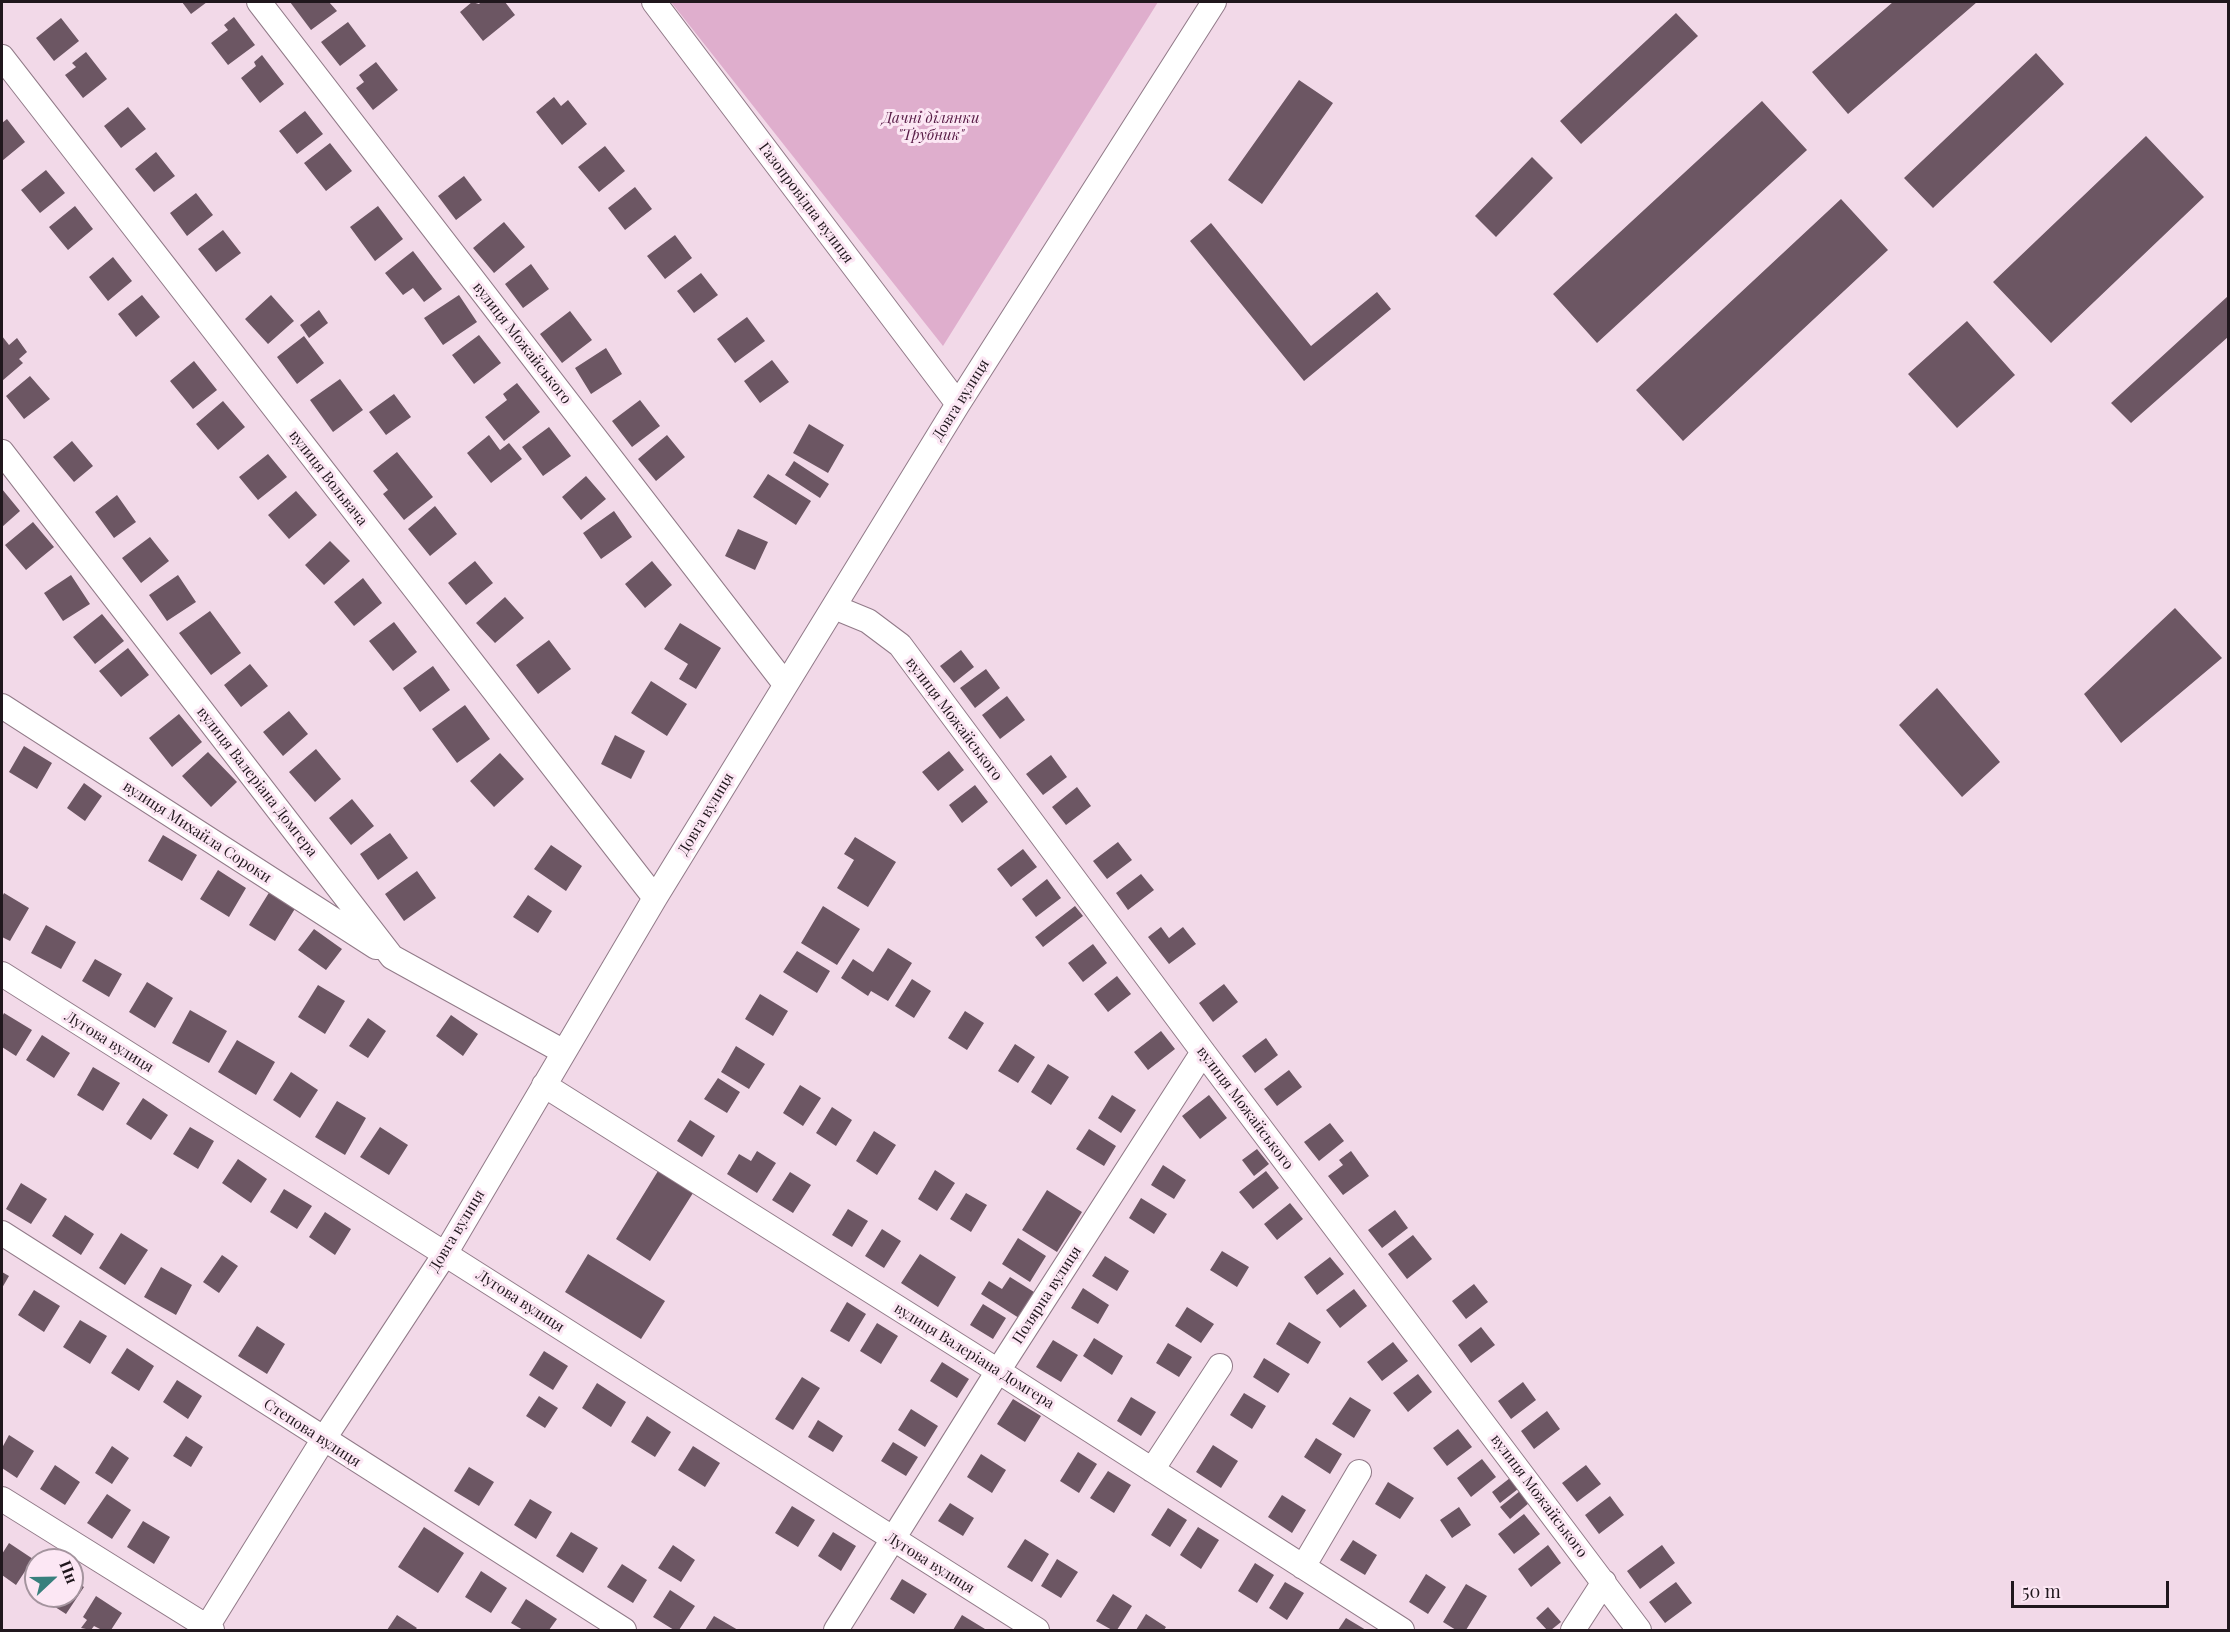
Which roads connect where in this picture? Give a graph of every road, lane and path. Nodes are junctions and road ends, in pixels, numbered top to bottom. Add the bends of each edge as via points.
1 (259, 2) edge
2 (654, 2) edge
3 (1214, 2) edge
4 (2, 57) edge
5 (958, 404) junction
6 (2, 452) edge
7 (834, 607) junction
8 (785, 684) junction
9 (2, 706) edge
10 (655, 898) junction
11 (392, 957) junction
12 (2, 974) edge
13 (564, 1052) junction
14 (1203, 1052) junction
15 (544, 1085) junction
16 (2, 1233) edge
17 (445, 1254) junction
18 (1220, 1366) dead end
19 (998, 1371) junction
20 (322, 1440) junction
21 (1152, 1470) junction
22 (1359, 1472) dead end
23 (2, 1500) edge
24 (893, 1539) junction
25 (1303, 1567) junction
26 (1604, 1582) junction
27 (208, 1629) edge
28 (624, 1630) edge
29 (836, 1630) edge
30 (1037, 1630) edge
31 (1402, 1630) edge
32 (1574, 1630) edge
33 (1639, 1630) edge

1 - 8 street, вулиця Можайського
2 - 5 street, Газопровідна вулиця
3 - 5 street, Довга вулиця
4 - 10 street, вулиця Вольвача
5 - 7 street, Довга вулиця
6 - 11 street, вулиця Валеріана Домгера
7 - 8 street, Довга вулиця
7 - 14 street, вулиця Можайського via 868,621 900,645
8 - 10 street, Довга вулиця
9 - 11 street, вулиця Михайла Сороки
10 - 13 street, Довга вулиця
11 - 13 street, вулиця Валеріана Домгера
12 - 17 street, Лугова вулиця
13 - 15 street, Довга вулиця
14 - 19 street, Полярна вулиця
14 - 26 street, вулиця Можайського
15 - 17 street, Довга вулиця
15 - 19 street, вулиця Валеріана Домгера
16 - 20 street, Степова вулиця
17 - 20 street, Довга вулиця
17 - 24 street, Лугова вулиця
18 - 21 street
19 - 21 street, вулиця Валеріана Домгера
19 - 24 street, Полярна вулиця
20 - 27 street, Довга вулиця
20 - 28 street, Степова вулиця
21 - 25 street, вулиця Валеріана Домгера
22 - 25 street
23 - 27 street
24 - 29 street, Полярна вулиця
24 - 30 street, Лугова вулиця
25 - 31 street, вулиця Валеріана Домгера
26 - 32 street
26 - 33 street, вулиця Можайського

